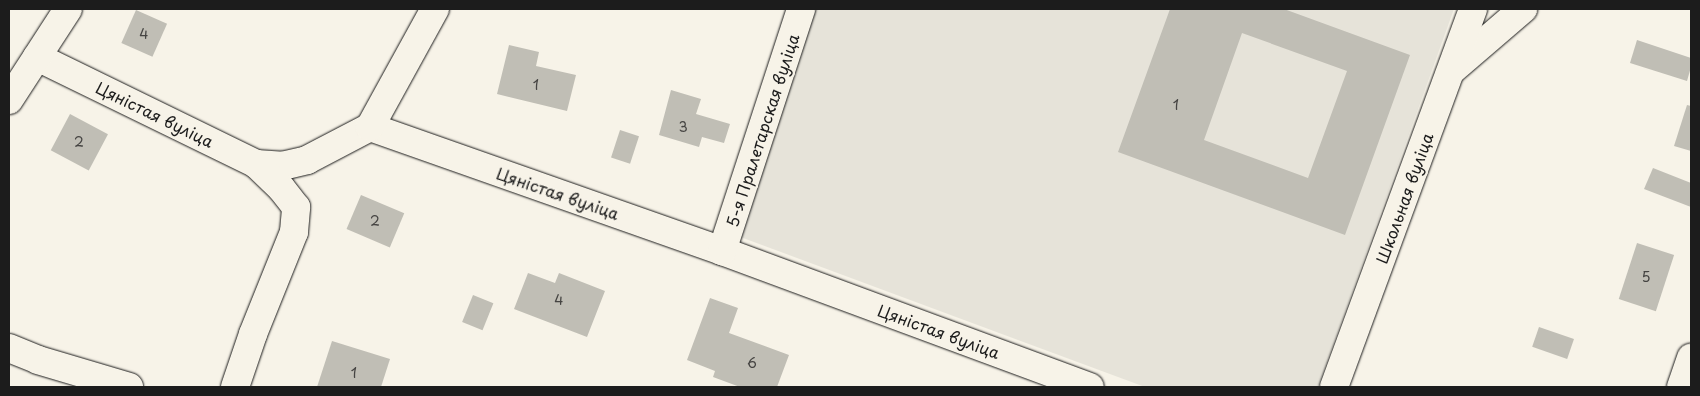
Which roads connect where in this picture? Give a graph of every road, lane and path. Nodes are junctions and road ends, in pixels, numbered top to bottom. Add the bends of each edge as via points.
1 (68, 9) edge
2 (436, 9) edge
3 (801, 9) edge
4 (1472, 9) edge
5 (1523, 9) edge
6 (37, 57) junction
7 (1451, 71) junction
8 (9, 100) edge
9 (370, 127) junction
10 (256, 164) junction
11 (722, 251) junction
12 (9, 348) edge
13 (1691, 358) edge
14 (129, 387) edge
15 (235, 387) edge
16 (1090, 387) edge
17 (1334, 387) edge
18 (1681, 387) edge

1 - 6 street
2 - 9 street
3 - 11 street, 5-я Пралетарская вуліца
4 - 7 street, Школьная вуліца
5 - 7 street
6 - 8 street
6 - 10 street, Цяністая вуліца
7 - 17 street, Школьная вуліца
9 - 10 street, Цяністая вуліца via 307,160 282,166
9 - 11 street, Цяністая вуліца
10 - 15 street via 296,207 294,232
11 - 16 street, Цяністая вуліца
12 - 14 street
13 - 18 street

